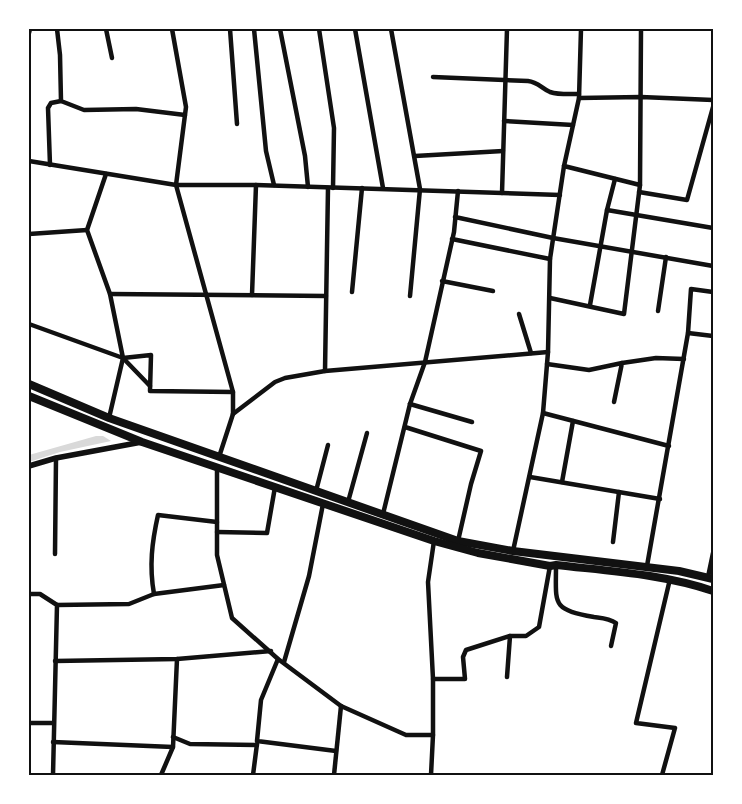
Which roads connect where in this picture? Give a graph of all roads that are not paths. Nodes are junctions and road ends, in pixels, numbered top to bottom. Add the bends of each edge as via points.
1 (30, 29) edge
2 (57, 29) edge
3 (106, 29) edge
4 (172, 29) edge
5 (230, 29) edge
6 (254, 29) edge
7 (280, 29) edge
8 (319, 29) edge
9 (355, 29) edge
10 (391, 29) edge
11 (507, 29) edge
12 (581, 29) edge
13 (641, 29) edge
14 (29, 33) edge
15 (112, 58) dead end
16 (433, 77) dead end
17 (505, 80) junction
18 (579, 96) junction
19 (641, 97) junction
20 (713, 100) edge
21 (61, 101) junction
22 (713, 107) edge
23 (185, 115) junction
24 (504, 121) junction
25 (237, 124) dead end
26 (573, 125) junction
27 (503, 151) junction
28 (415, 156) junction
29 (29, 161) edge
30 (50, 165) junction
31 (564, 166) junction
32 (106, 174) junction
33 (615, 179) junction
34 (256, 184) junction
35 (176, 185) junction
36 (274, 185) junction
37 (640, 185) junction
38 (308, 187) junction
39 (331, 188) junction
40 (362, 188) junction
41 (383, 188) junction
42 (420, 190) junction
43 (458, 191) junction
44 (639, 192) junction
45 (502, 193) junction
46 (560, 195) junction
47 (607, 210) junction
48 (636, 215) junction
49 (456, 217) junction
50 (713, 228) edge
51 (87, 230) junction
52 (29, 234) edge
53 (553, 238) junction
54 (452, 239) junction
55 (601, 246) junction
56 (633, 252) junction
57 (666, 258) junction
58 (550, 259) junction
59 (713, 266) edge
60 (442, 281) junction
61 (493, 291) dead end
62 (352, 292) dead end
63 (713, 292) edge
64 (110, 294) junction
65 (207, 295) junction
66 (252, 295) junction
67 (326, 296) junction
68 (410, 296) dead end
69 (550, 298) junction
70 (590, 305) junction
71 (658, 311) dead end
72 (519, 314) dead end
73 (29, 324) edge
74 (688, 333) junction
75 (713, 336) edge
76 (548, 352) junction
77 (531, 353) junction
78 (123, 358) junction
79 (684, 359) junction
80 (425, 362) junction
81 (622, 362) junction
82 (547, 364) junction
83 (325, 371) junction
84 (29, 384) edge
85 (150, 386) junction
86 (233, 392) junction
87 (29, 396) edge
88 (614, 402) dead end
89 (410, 404) junction
90 (543, 413) junction
91 (233, 414) junction
92 (108, 418) junction
93 (573, 421) junction
94 (472, 422) dead end
95 (405, 427) junction
96 (366, 433) dead end
97 (142, 442) junction
98 (328, 444) dead end
99 (669, 446) junction
100 (219, 457) junction
101 (56, 458) junction
102 (29, 466) edge
103 (218, 467) junction
104 (530, 477) junction
105 (562, 482) junction
106 (275, 486) junction
107 (316, 491) junction
108 (619, 492) junction
109 (326, 494) junction
110 (660, 499) junction
111 (348, 502) junction
112 (323, 503) junction
113 (383, 514) junction
114 (217, 522) junction
115 (217, 532) junction
116 (458, 540) junction
117 (434, 541) junction
118 (613, 542) dead end
119 (513, 551) junction
120 (713, 553) edge
121 (55, 554) dead end
122 (553, 566) junction
123 (647, 566) junction
124 (711, 578) edge
125 (670, 579) junction
126 (224, 585) junction
127 (713, 591) edge
128 (29, 594) edge
129 (154, 594) junction
130 (57, 604) junction
131 (510, 636) junction
132 (611, 646) dead end
133 (271, 651) junction
134 (177, 659) junction
135 (278, 659) junction
136 (54, 661) junction
137 (284, 662) junction
138 (508, 677) dead end
139 (433, 679) junction
140 (341, 706) junction
141 (29, 723) edge
142 (54, 723) junction
143 (433, 735) junction
144 (173, 737) junction
145 (53, 742) junction
146 (257, 743) junction
147 (173, 747) junction
148 (336, 751) junction
149 (54, 775) edge
150 (161, 775) edge
151 (253, 775) edge
152 (334, 775) edge
153 (431, 775) edge
154 (662, 775) edge

1 - 14 street
2 - 21 street
3 - 15 street
4 - 23 street
5 - 25 street
6 - 36 street via 266,152
7 - 38 street
8 - 39 street via 334,128
9 - 41 street
10 - 28 street
11 - 17 street
12 - 18 street
13 - 19 street
16 - 17 street
17 - 18 street via 534,82 548,91
17 - 24 street
18 - 19 street
18 - 26 street
19 - 20 street
19 - 37 street
21 - 23 street via 84,110 136,109
21 - 30 street via 51,103 48,108
22 - 44 street via 687,200
23 - 35 street
24 - 26 street
24 - 27 street
26 - 31 street
27 - 28 street
27 - 45 street
28 - 42 street
29 - 30 street
30 - 32 street
31 - 33 street
31 - 46 street
32 - 35 street
32 - 51 street
33 - 37 street
33 - 47 street
34 - 35 street
34 - 36 street
34 - 66 street
35 - 65 street
36 - 38 street
37 - 44 street
38 - 39 street
39 - 40 street
39 - 67 street
40 - 41 street
40 - 62 street
41 - 42 street
42 - 43 street
42 - 68 street
43 - 45 street
43 - 49 street
44 - 48 street
45 - 46 street
46 - 53 street
47 - 48 street
47 - 55 street
48 - 50 street
48 - 56 street
49 - 53 street
49 - 54 street
51 - 52 street
51 - 64 street
53 - 55 street
53 - 58 street
54 - 58 street
54 - 60 street
55 - 56 street
55 - 70 street
56 - 57 street
56 - 70 street via 624,314
57 - 59 street
57 - 71 street
58 - 69 street
60 - 61 street
60 - 80 street
63 - 74 street via 691,289
64 - 65 street
64 - 78 street
65 - 66 street
65 - 86 street
66 - 67 street
67 - 83 street
69 - 70 street
69 - 76 street
72 - 77 street
73 - 78 street
74 - 75 street
74 - 79 street
76 - 77 street
76 - 82 street
77 - 80 street
78 - 85 street
78 - 85 street via 151,355
78 - 92 street
79 - 81 street
79 - 99 street
80 - 83 street
80 - 89 street
81 - 82 street via 589,370
81 - 88 street
82 - 90 street
83 - 91 street via 276,382
84 - 92 highway
85 - 86 street via 150,391
86 - 91 street
87 - 97 highway
89 - 94 street
89 - 95 street
90 - 93 street
90 - 104 street
91 - 100 street
92 - 100 highway
93 - 99 street
93 - 105 street
95 - 113 street
95 - 116 street via 481,451
96 - 111 street
97 - 101 street
97 - 103 highway
98 - 107 street
99 - 110 street
100 - 107 highway
101 - 102 street
101 - 121 street
103 - 106 highway
103 - 114 street
104 - 105 street
104 - 119 street
105 - 108 street
106 - 112 highway
106 - 115 street via 267,533
107 - 109 highway
108 - 110 street
108 - 118 street
109 - 111 highway
109 - 112 street
110 - 123 street
111 - 113 highway
112 - 117 highway
112 - 137 street via 309,576
113 - 116 highway
114 - 115 street
114 - 129 street via 158,515 152,539 150,571
115 - 126 street via 217,555
116 - 119 highway
117 - 122 highway via 478,553
117 - 139 street via 428,582
119 - 123 highway
120 - 124 street
122 - 125 highway
122 - 131 street via 539,627 526,636
122 - 132 street via 559,606 616,623
123 - 124 highway
125 - 127 highway
125 - 154 street via 636,723 675,728
126 - 129 street
126 - 133 street via 232,618
128 - 130 street via 40,594
129 - 130 street via 129,604
130 - 136 street
131 - 138 street
131 - 139 street via 466,650 463,657 465,679
133 - 134 street
133 - 135 street
134 - 136 street
134 - 144 street
135 - 137 street
135 - 146 street via 261,700
136 - 142 street
137 - 140 street
139 - 143 street
140 - 143 street via 406,734
140 - 148 street
141 - 142 street
142 - 145 street
143 - 153 street
144 - 146 street via 190,744
144 - 147 street
145 - 147 street
145 - 149 street
146 - 148 street
146 - 151 street
147 - 150 street
148 - 152 street

